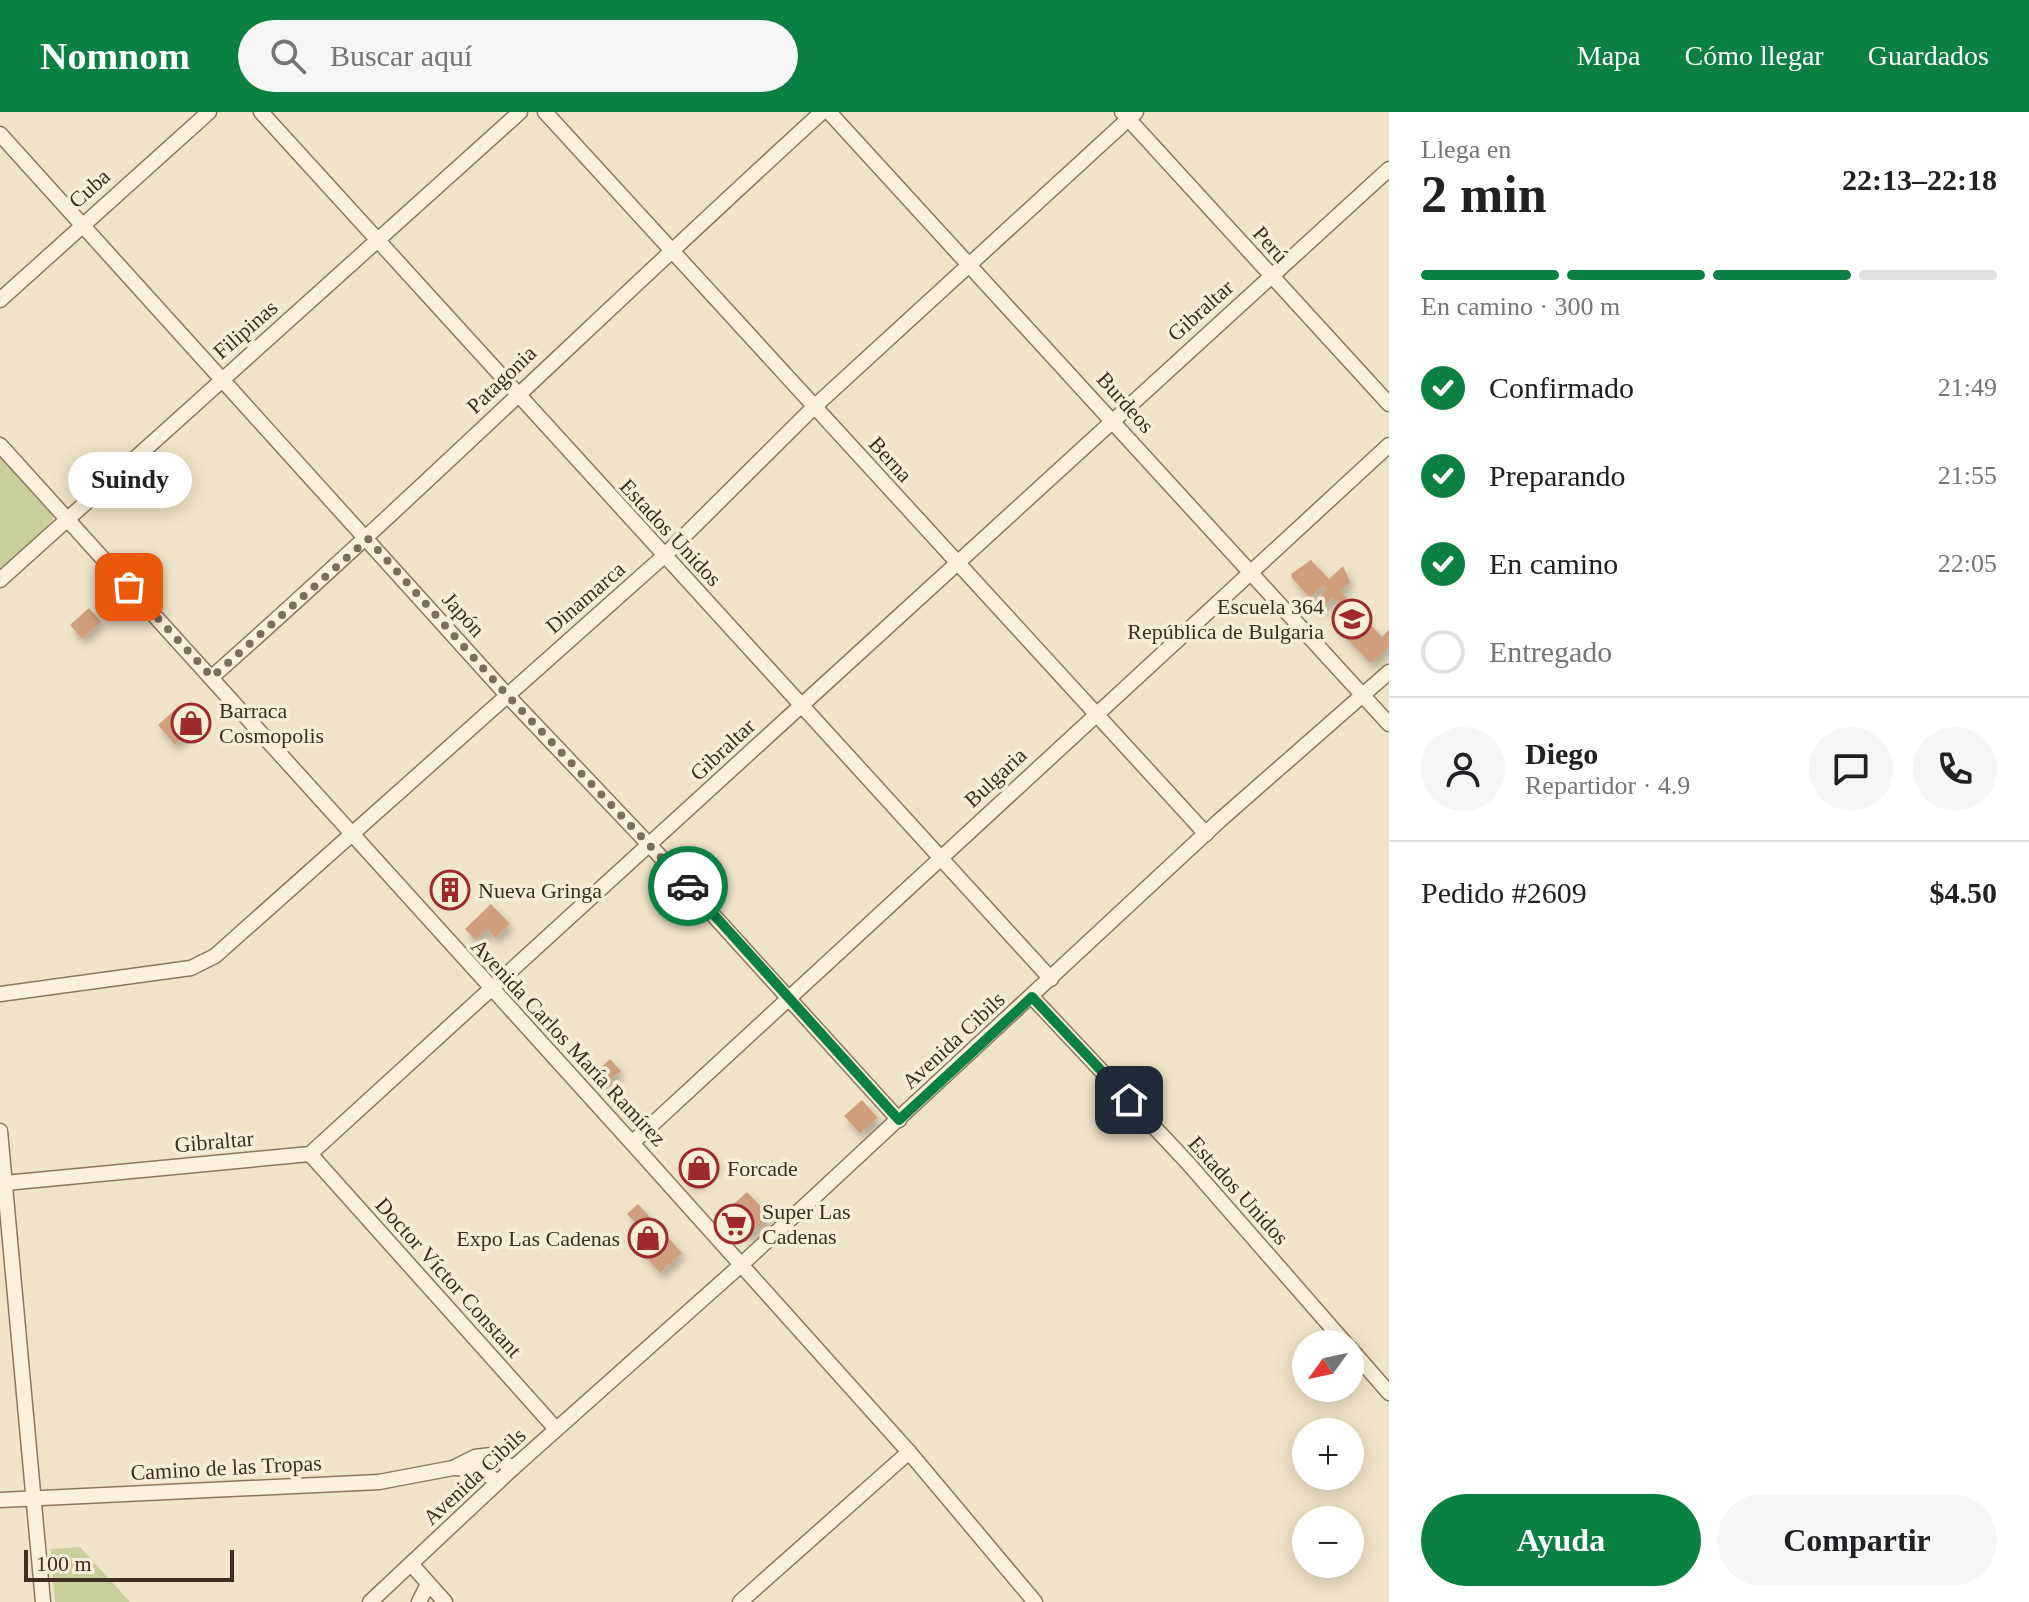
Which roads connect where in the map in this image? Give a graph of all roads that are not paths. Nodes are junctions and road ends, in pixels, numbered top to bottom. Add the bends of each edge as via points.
1 (209, 112) edge
2 (261, 112) edge
3 (520, 112) edge
4 (545, 112) edge
5 (822, 112) edge
6 (829, 112) edge
7 (1129, 114) edge
8 (0, 134) edge
9 (1389, 169) edge
10 (82, 224) junction
11 (378, 242) junction
12 (670, 250) junction
13 (971, 265) junction
14 (1271, 276) junction
15 (0, 300) edge
16 (222, 378) junction
17 (516, 395) junction
18 (1389, 404) edge
19 (814, 407) junction
20 (1111, 419) junction
21 (0, 445) edge
22 (1389, 445) edge
23 (67, 519) junction
24 (368, 539) junction
25 (664, 556) junction
26 (955, 562) junction
27 (1251, 571) junction
28 (0, 580) edge
29 (1389, 672) edge
30 (212, 677) junction
31 (1364, 694) junction
32 (507, 695) junction
33 (801, 706) junction
34 (1095, 714) junction
35 (1389, 724) edge
36 (1206, 834) junction
37 (353, 836) junction
38 (650, 845) junction
39 (941, 857) junction
40 (1051, 979) junction
41 (491, 990) junction
42 (0, 994) edge
43 (790, 997) junction
44 (1032, 997) junction
45 (899, 1120) junction
46 (0, 1131) edge
47 (632, 1143) junction
48 (310, 1154) junction
49 (5, 1183) junction
50 (6, 1259) edge
51 (741, 1265) junction
52 (1334, 1330) edge
53 (1364, 1364) edge
54 (1389, 1393) edge
55 (556, 1429) junction
56 (909, 1452) junction
57 (453, 1468) junction
58 (513, 1468) junction
59 (498, 1482) junction
60 (33, 1499) junction
61 (0, 1500) edge
62 (411, 1564) junction
63 (428, 1584) junction
64 (43, 1602) edge
65 (370, 1602) edge
66 (419, 1602) edge
67 (445, 1602) edge
68 (740, 1602) edge
69 (1035, 1602) edge

1 - 10 street, Cuba
2 - 11 street, Estados Unidos
3 - 11 street, Filipinas
4 - 12 street, Berna
5 - 12 street, Patagonia
6 - 13 street, Burdeos
7 - 13 street, Dinamarca
7 - 14 street, Perú
8 - 10 street, Japón
9 - 14 street, Gibraltar
10 - 15 street, Cuba
10 - 16 street, Japón
11 - 16 street, Filipinas
11 - 17 street, Estados Unidos
12 - 17 street, Patagonia
12 - 19 street, Berna
13 - 19 street, Dinamarca
13 - 20 street, Burdeos
14 - 18 street, Perú
14 - 20 street, Gibraltar
16 - 23 street, Filipinas
16 - 24 street, Japón
17 - 24 street, Patagonia
17 - 25 street, Estados Unidos
19 - 25 street, Dinamarca
19 - 26 street, Berna
20 - 26 street, Gibraltar
20 - 27 street, Burdeos
21 - 23 street, Avenida Carlos María Ramírez
22 - 27 street, Bulgaria
23 - 28 street, Filipinas
23 - 30 street, Avenida Carlos María Ramírez
24 - 30 street, Patagonia
24 - 32 street, Japón
25 - 32 street, Dinamarca
25 - 33 street, Estados Unidos
26 - 33 street, Gibraltar
26 - 34 street, Berna
27 - 31 street, Burdeos
27 - 34 street, Bulgaria
29 - 31 street, Avenida Cibils
30 - 37 street, Avenida Carlos María Ramírez
31 - 35 street, Burdeos
31 - 36 street, Avenida Cibils
32 - 37 street, Dinamarca
32 - 38 street, Japón
33 - 38 street, Gibraltar
33 - 39 street, Estados Unidos
34 - 36 street, Berna
34 - 39 street, Bulgaria
36 - 40 street, Avenida Cibils
37 - 41 street, Avenida Carlos María Ramírez
37 - 42 street, Dinamarca via 203,963
38 - 41 street, Gibraltar
38 - 43 street, Japón
39 - 40 street, Estados Unidos
39 - 43 street, Bulgaria
40 - 44 street, Avenida Cibils
41 - 47 street, Avenida Carlos María Ramírez
41 - 48 street, Gibraltar
43 - 45 street, Japón
43 - 47 street, Bulgaria
44 - 45 street, Avenida Cibils
44 - 52 street, Estados Unidos
45 - 51 street, Avenida Cibils
46 - 49 street
47 - 51 street, Avenida Carlos María Ramírez
48 - 49 street, Gibraltar
48 - 55 street, Doctor Víctor Constant
49 - 50 street
50 - 60 street
51 - 55 street, Avenida Cibils
51 - 56 street, Avenida Carlos María Ramírez
53 - 54 street, Estados Unidos
55 - 58 street, Avenida Cibils
56 - 68 street
56 - 69 street, Avenida Carlos María Ramírez
57 - 58 street, Camino de las Tropas via 491,1455
57 - 59 street, Camino de las Tropas via 479,1469
57 - 60 street, Camino de las Tropas via 379,1482
58 - 59 street, Avenida Cibils
59 - 62 street, Avenida Cibils
60 - 61 street, Camino de las Tropas
60 - 64 street
62 - 63 street
62 - 65 street, Avenida Cibils
63 - 66 street
63 - 67 street

